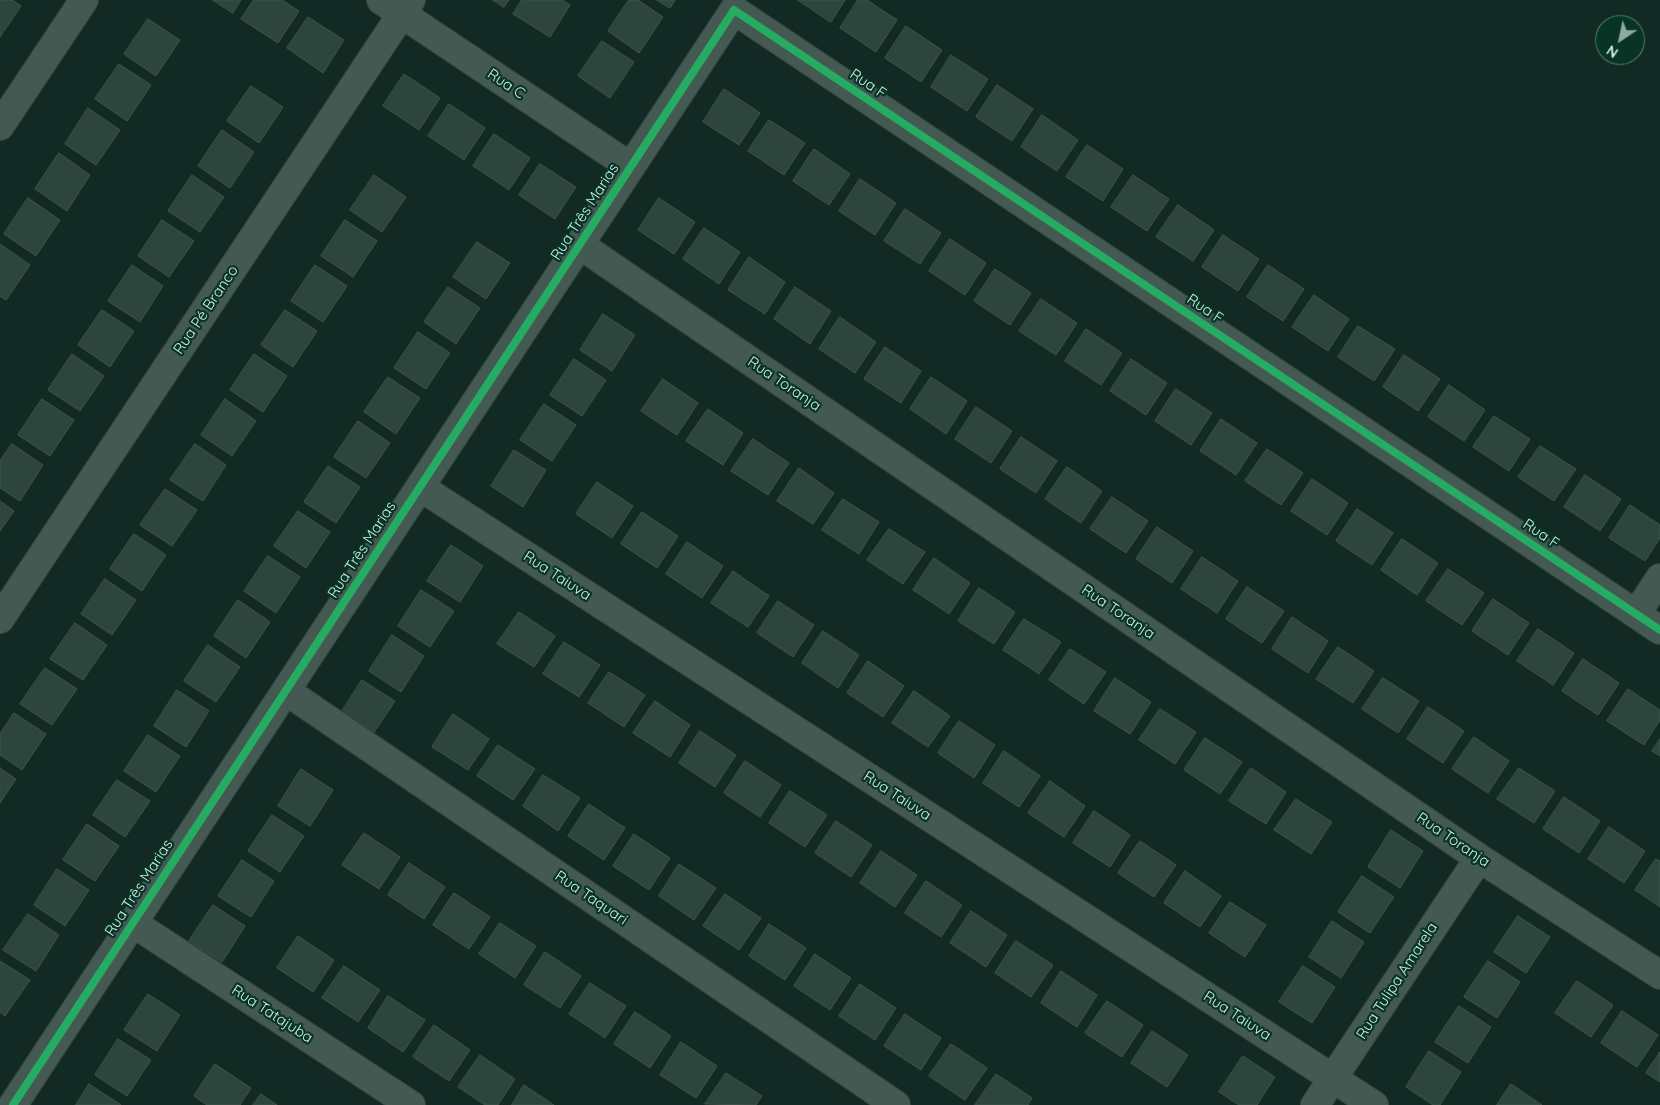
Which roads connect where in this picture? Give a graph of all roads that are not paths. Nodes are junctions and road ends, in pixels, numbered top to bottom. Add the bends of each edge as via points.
1 (84, 0) edge
2 (398, 5) edge
3 (734, 10) joint
4 (0, 126) edge
5 (631, 167) junction
6 (580, 245) junction
7 (420, 487) junction
8 (1660, 578) edge
9 (1636, 614) junction
10 (0, 619) edge
11 (1660, 630) edge
12 (286, 691) junction
13 (1479, 858) junction
14 (133, 923) junction
15 (1660, 975) edge
16 (1333, 1078) junction
17 (13, 1105) edge
18 (411, 1105) edge
19 (896, 1105) edge
20 (1316, 1105) edge
21 (1374, 1105) edge

1 - 4 street
2 - 5 street, Rua C
2 - 10 street, Rua Pé Branco
3 - 5 street, Rua Três Marias
3 - 9 street, Rua F
5 - 6 street, Rua Três Marias
6 - 7 street, Rua Três Marias
6 - 13 street, Rua Toranja
7 - 12 street, Rua Três Marias
7 - 16 street, Rua Taiuva
8 - 9 street
9 - 11 street, Rua F
12 - 14 street, Rua Três Marias
12 - 19 street, Rua Taquari
13 - 15 street, Rua Toranja
13 - 16 street, Rua Tulipa Amarela
14 - 17 street, Rua Três Marias
14 - 18 street, Rua Tatajuba
16 - 20 street, Rua Tulipa Amarela
16 - 21 street, Rua Taiuva

